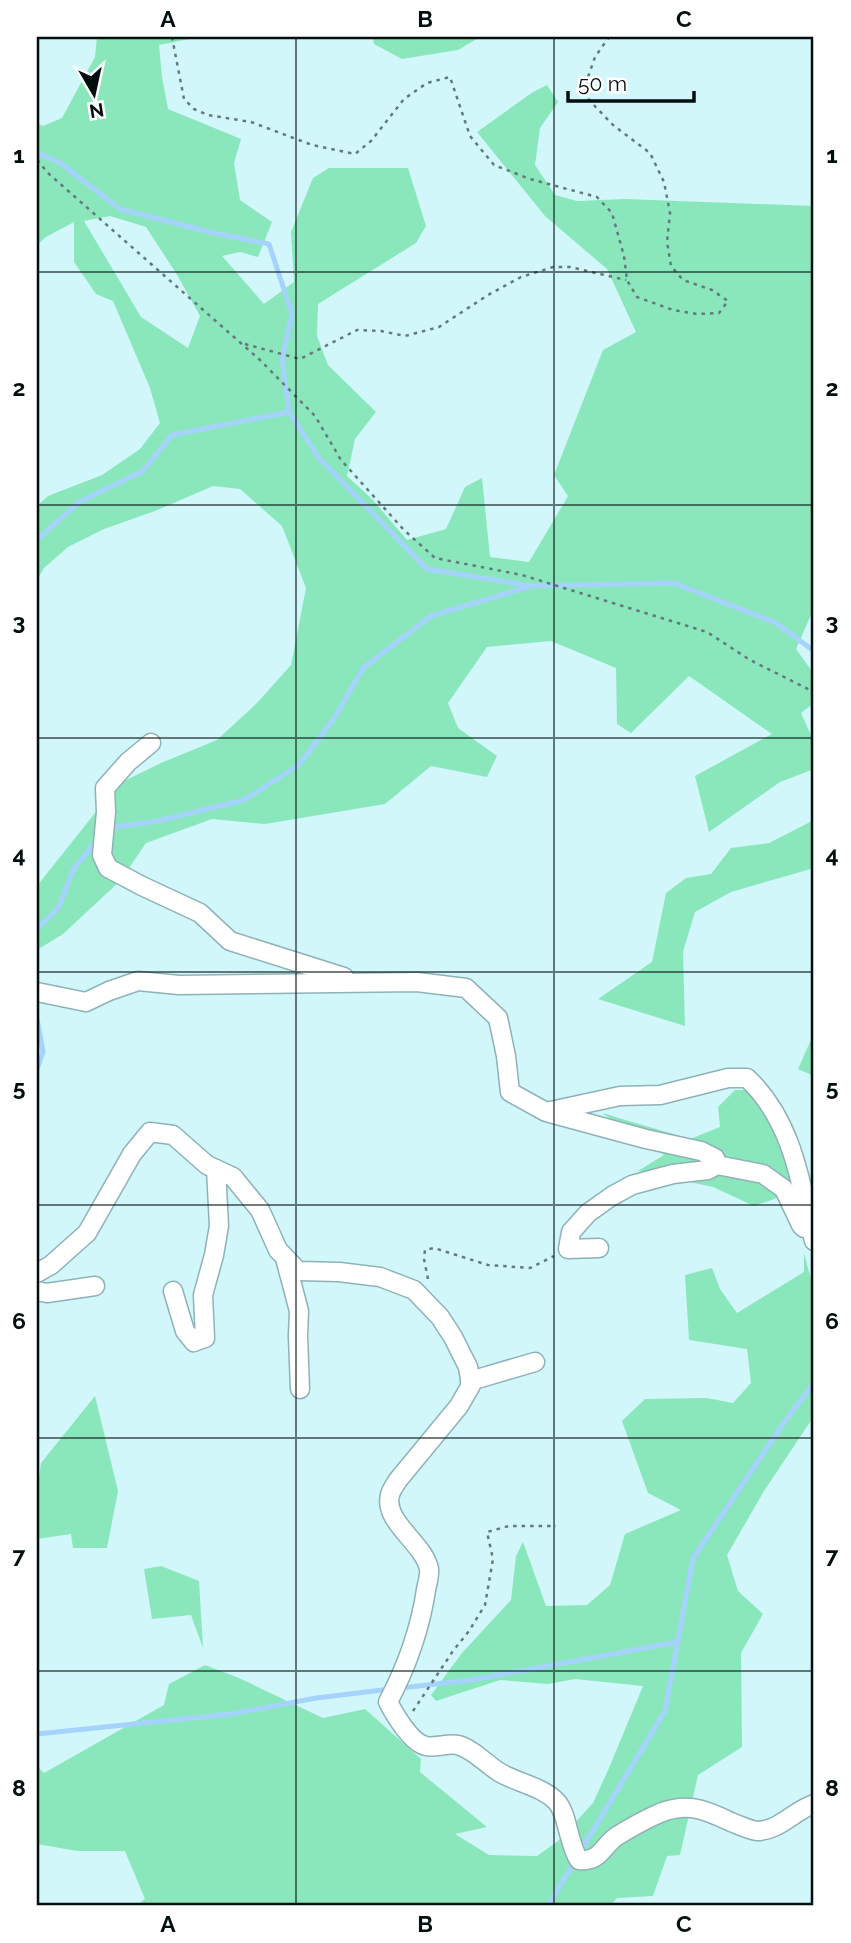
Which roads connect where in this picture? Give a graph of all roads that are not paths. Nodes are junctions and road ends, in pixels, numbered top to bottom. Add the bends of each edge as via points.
1 (150, 743) dead end
2 (361, 982) junction
3 (37, 992) edge
4 (547, 1112) junction
5 (717, 1165) junction
6 (216, 1169) junction
7 (813, 1238) edge
8 (599, 1248) dead end
9 (286, 1258) junction
10 (37, 1273) edge
11 (95, 1286) dead end
12 (37, 1291) edge
13 (173, 1291) dead end
14 (535, 1362) dead end
15 (470, 1381) junction
16 (300, 1389) dead end
17 (814, 1804) edge

1 - 2 street via 105,788 102,855 107,868 200,913 230,941
2 - 3 street via 179,985 138,981 86,1002
2 - 4 street via 466,988 498,1018 510,1092
4 - 5 street via 701,1151 715,1158
4 - 7 street via 620,1096 660,1095 728,1078 747,1078 761,1091 786,1132
5 - 7 street via 763,1174 785,1189 801,1225
5 - 8 street via 632,1185 612,1196 571,1232 568,1249
6 - 9 street via 233,1177 260,1210
6 - 10 street via 173,1135 150,1132 132,1154 87,1233
6 - 13 street via 219,1226 202,1295 205,1338 194,1342 185,1331
9 - 15 street via 298,1271 380,1277 414,1290 453,1336
9 - 16 street via 299,1311
11 - 12 street
14 - 15 street
15 - 17 street via 459,1406 390,1494 389,1509 429,1570 413,1647 388,1702 397,1719 425,1746 458,1745 558,1802 572,1851 579,1860 588,1861 614,1838 659,1813 684,1807 704,1809 755,1831 779,1825

